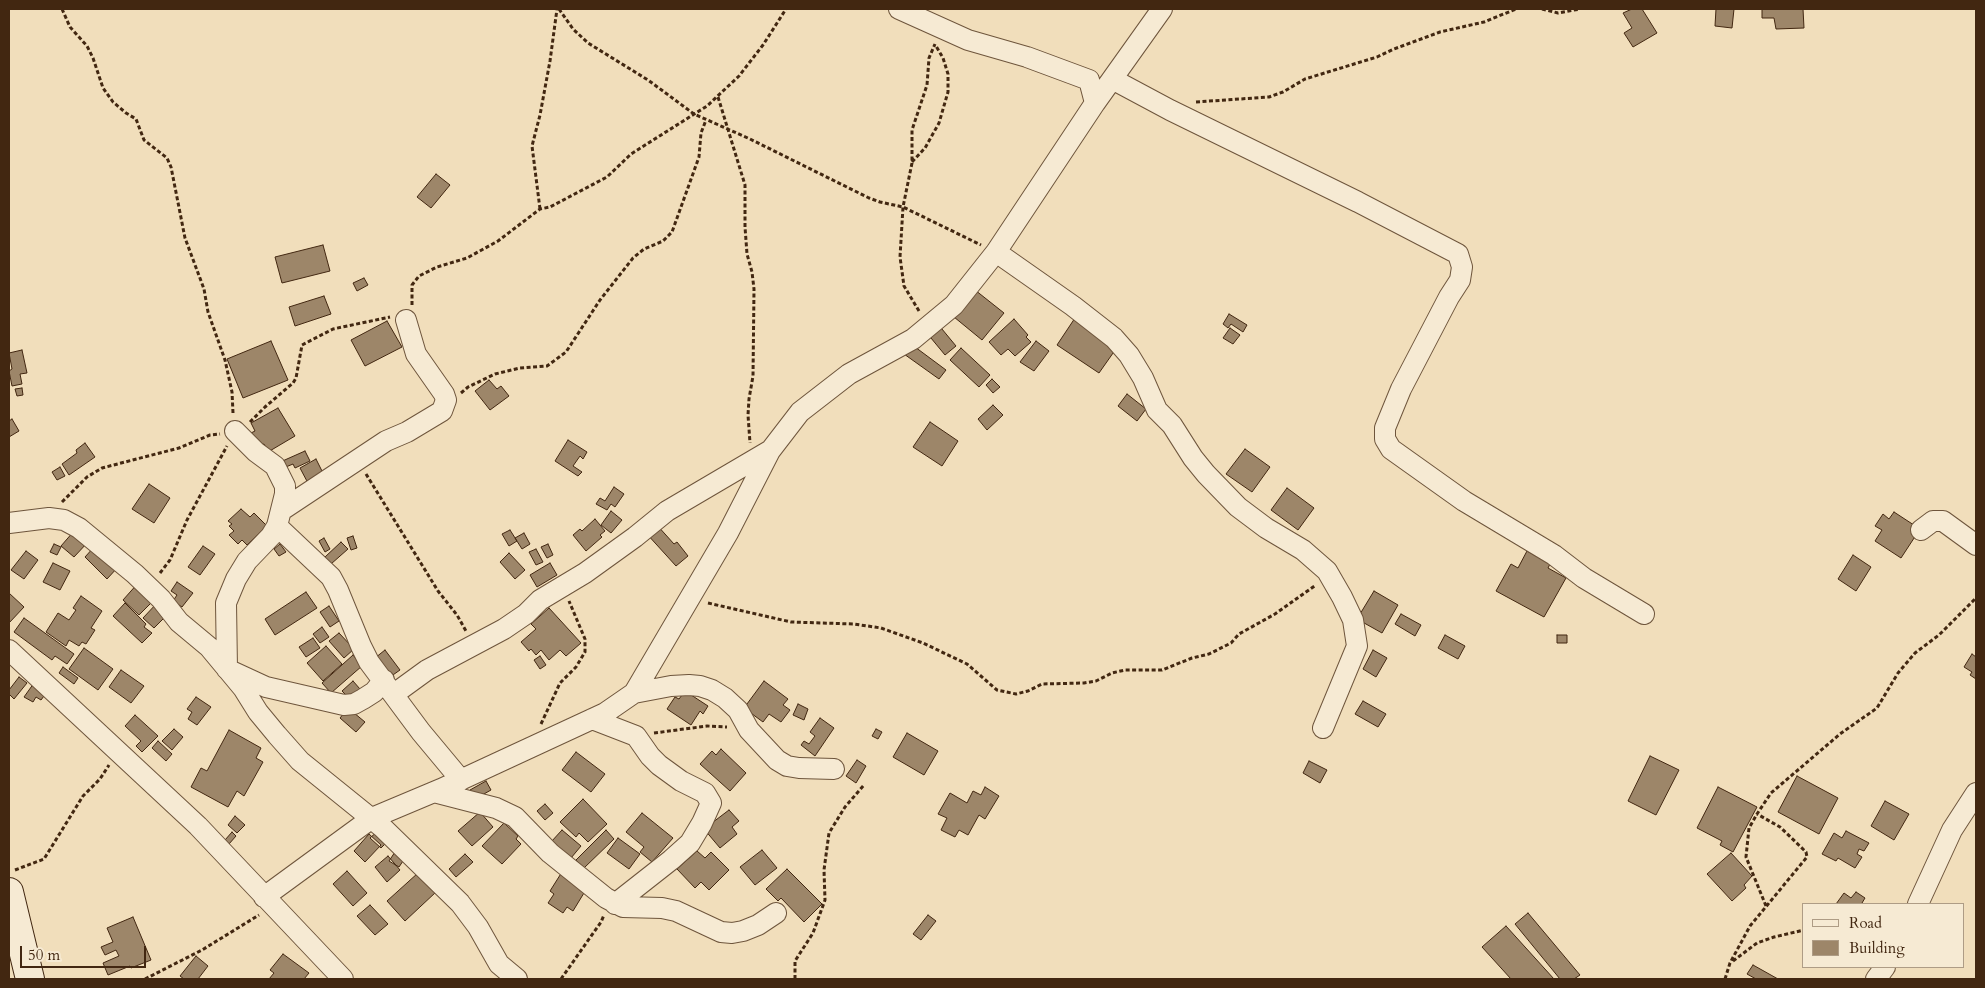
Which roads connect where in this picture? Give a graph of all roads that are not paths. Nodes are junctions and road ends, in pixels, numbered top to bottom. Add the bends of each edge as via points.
1 (899, 9) edge
2 (1162, 9) edge
3 (1112, 79) junction
4 (1094, 103) junction
5 (996, 252) junction
6 (406, 320) road end
7 (232, 433) road end
8 (762, 456) junction
9 (280, 518) junction
10 (9, 523) edge
11 (1921, 530) dead end
12 (1976, 546) edge
13 (1644, 614) dead end
14 (9, 650) edge
15 (227, 669) junction
16 (389, 687) junction
17 (634, 693) junction
18 (592, 719) junction
19 (1323, 728) dead end
20 (834, 769) dead end
21 (461, 780) junction
22 (434, 792) junction
23 (1976, 793) edge
24 (372, 818) junction
25 (9, 892) edge
26 (268, 901) junction
27 (611, 901) junction
28 (1918, 903) edge
29 (776, 913) dead end
30 (1884, 968) edge
31 (30, 979) edge
32 (343, 979) edge
33 (517, 979) edge
34 (1876, 979) edge

1 - 4 street via 968,40 1089,80
2 - 3 street
3 - 4 street
3 - 13 street via 1458,254 1462,267 1460,280 1401,389 1385,428 1385,439 1392,450 1464,501
4 - 5 street
5 - 8 street via 954,305 925,331 849,374 800,412
5 - 19 street via 1114,338 1143,378 1157,410 1172,425 1206,474 1238,507 1303,550 1327,571 1353,620 1357,646
6 - 9 street via 416,354 444,394 446,406 407,432 386,441
7 - 9 street via 275,466 285,486
8 - 16 street via 667,511 504,629
8 - 17 street via 728,533
9 - 15 street via 272,536 247,561 226,603
9 - 16 street via 331,577 360,646
10 - 15 street via 48,518 64,520 78,528 151,589
11 - 12 street via 1933,522 1943,521
14 - 26 street via 198,826
15 - 16 street via 266,687 344,705 354,704
15 - 24 street via 300,761
16 - 21 street
17 - 18 street
17 - 20 street via 671,686 700,686 712,690 738,710 749,730 787,766
18 - 21 street
18 - 27 street via 636,736 658,765 705,793 711,803 690,843 665,865
21 - 22 street
22 - 24 street
22 - 27 street via 496,808 515,817 550,853
23 - 28 street via 1952,830
24 - 26 street
24 - 33 street via 460,902 499,964
25 - 31 main road
26 - 32 street
27 - 29 street via 623,907 676,911 721,932 732,933 758,925
30 - 34 street

